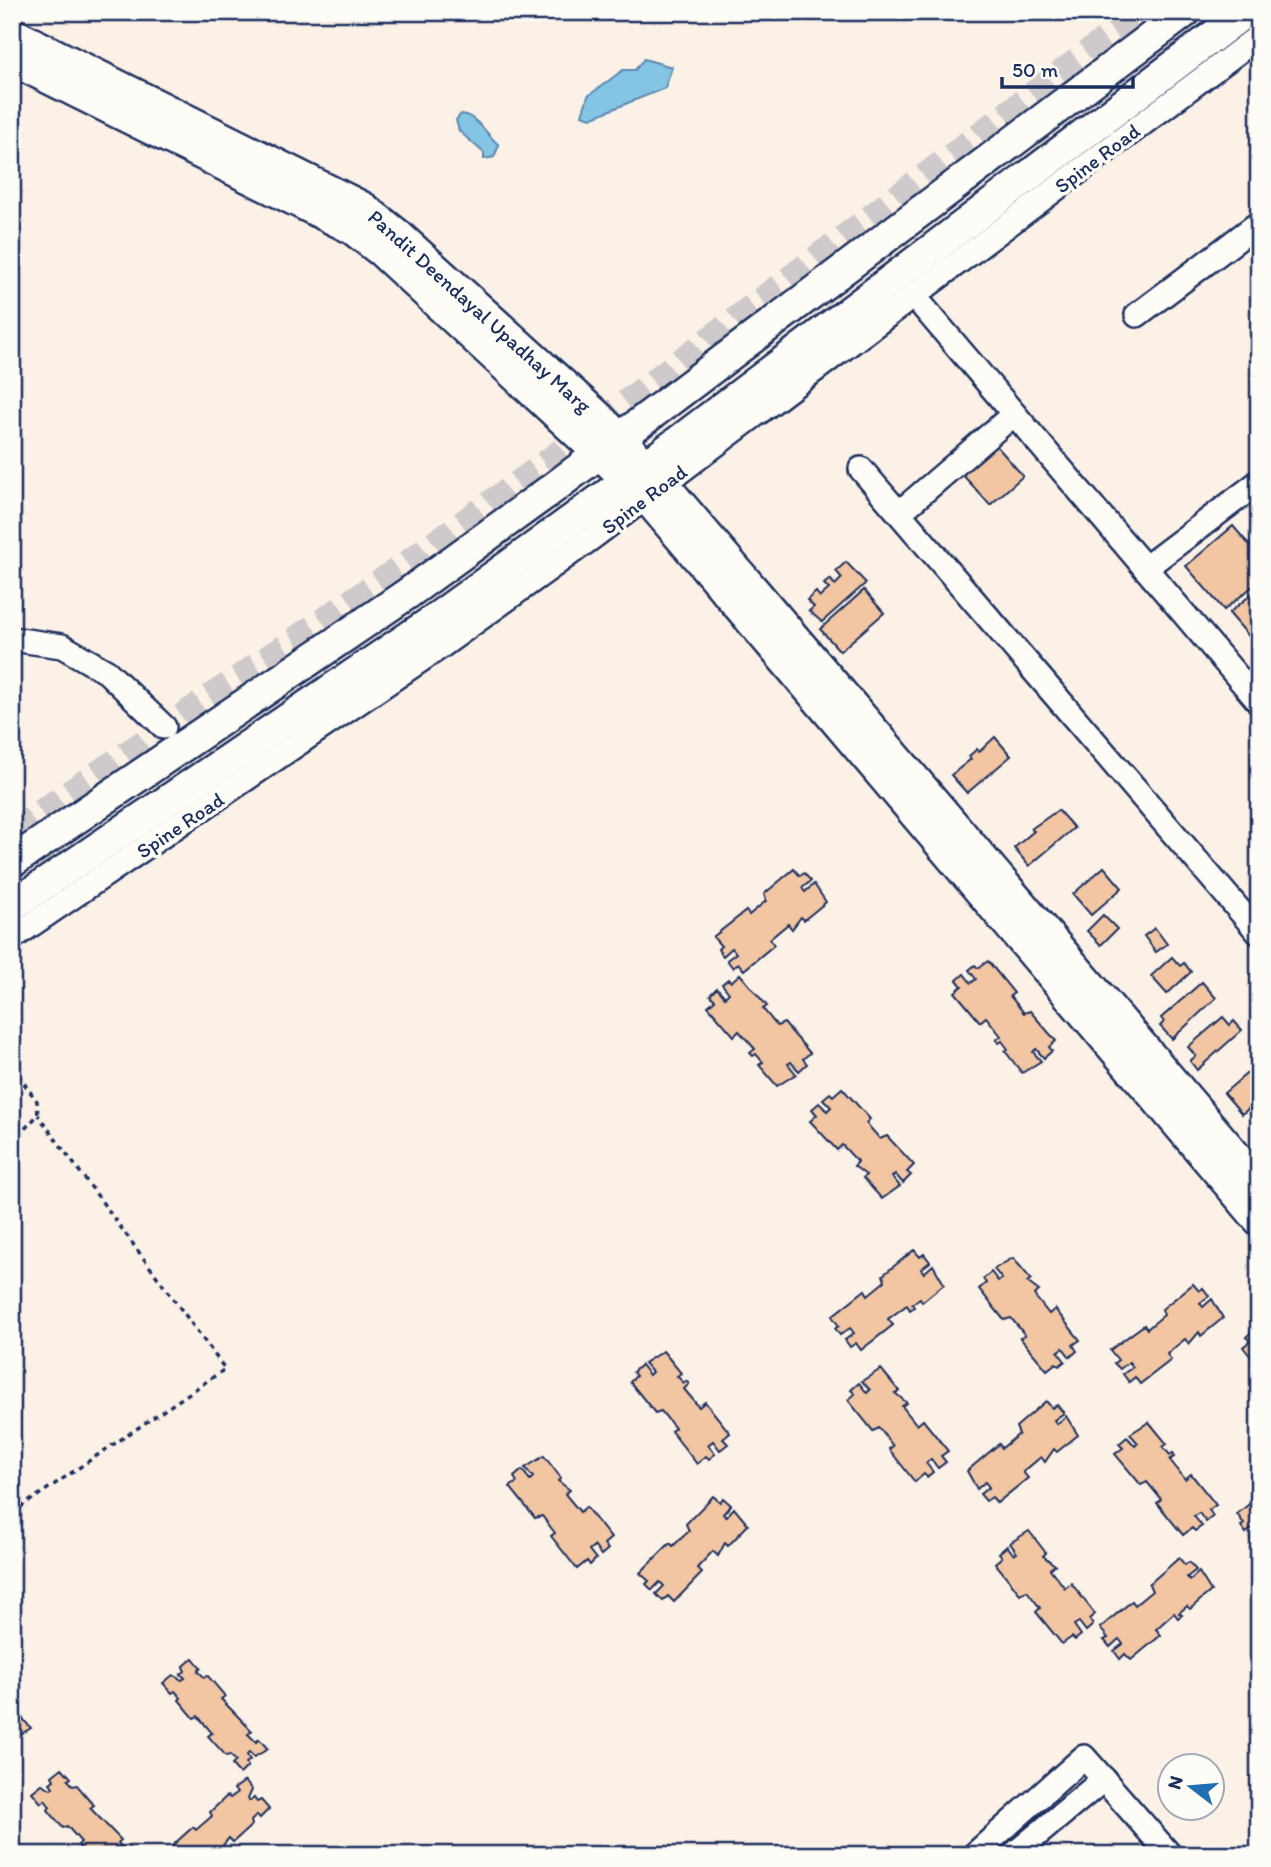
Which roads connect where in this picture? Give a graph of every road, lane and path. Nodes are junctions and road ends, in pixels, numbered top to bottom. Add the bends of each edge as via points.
1 (1185, 12) edge
2 (1245, 12) edge
3 (12, 33) edge
4 (1259, 36) edge
5 (12, 60) edge
6 (1259, 223) edge
7 (914, 296) junction
8 (1138, 315) dead end
9 (1014, 414) junction
10 (609, 446) junction
11 (861, 470) dead end
12 (645, 482) junction
13 (1259, 482) edge
14 (899, 513) junction
15 (1145, 568) junction
16 (12, 639) edge
17 (1259, 702) edge
18 (164, 727) dead end
19 (12, 862) edge
20 (12, 906) edge
21 (1259, 933) edge
22 (12, 938) edge
23 (12, 1067) edge
24 (38, 1115) junction
25 (12, 1142) edge
26 (1250, 1177) edge
27 (1259, 1220) edge
28 (12, 1513) edge
29 (1104, 1779) junction
30 (974, 1855) edge
31 (1013, 1855) edge
32 (1170, 1855) edge

1 - 10 main road
2 - 12 main road, Spine Road
3 - 10 main road, Pandit Deendayal Upadhay Marg via 364,208 458,289
4 - 7 street, Spine Road
5 - 10 main road, Pandit Deendayal Upadhay Marg via 351,228
6 - 8 street
7 - 9 street
7 - 12 street, Spine Road
9 - 14 street
9 - 15 street
10 - 12 main road, Pandit Deendayal Upadhay Marg
10 - 19 main road via 407,594
11 - 14 street
12 - 20 main road, Spine Road
12 - 22 street, Spine Road via 443,645
12 - 26 main road, Pandit Deendayal Upadhay Marg
13 - 15 street
14 - 21 street
15 - 17 street
16 - 18 street via 62,646 107,672
23 - 24 path via 37,1101
24 - 25 path
24 - 28 path via 225,1369
26 - 27 main road, Pandit Deendayal Upadhay Marg
29 - 30 street via 1084,1757
29 - 31 street
29 - 32 street

